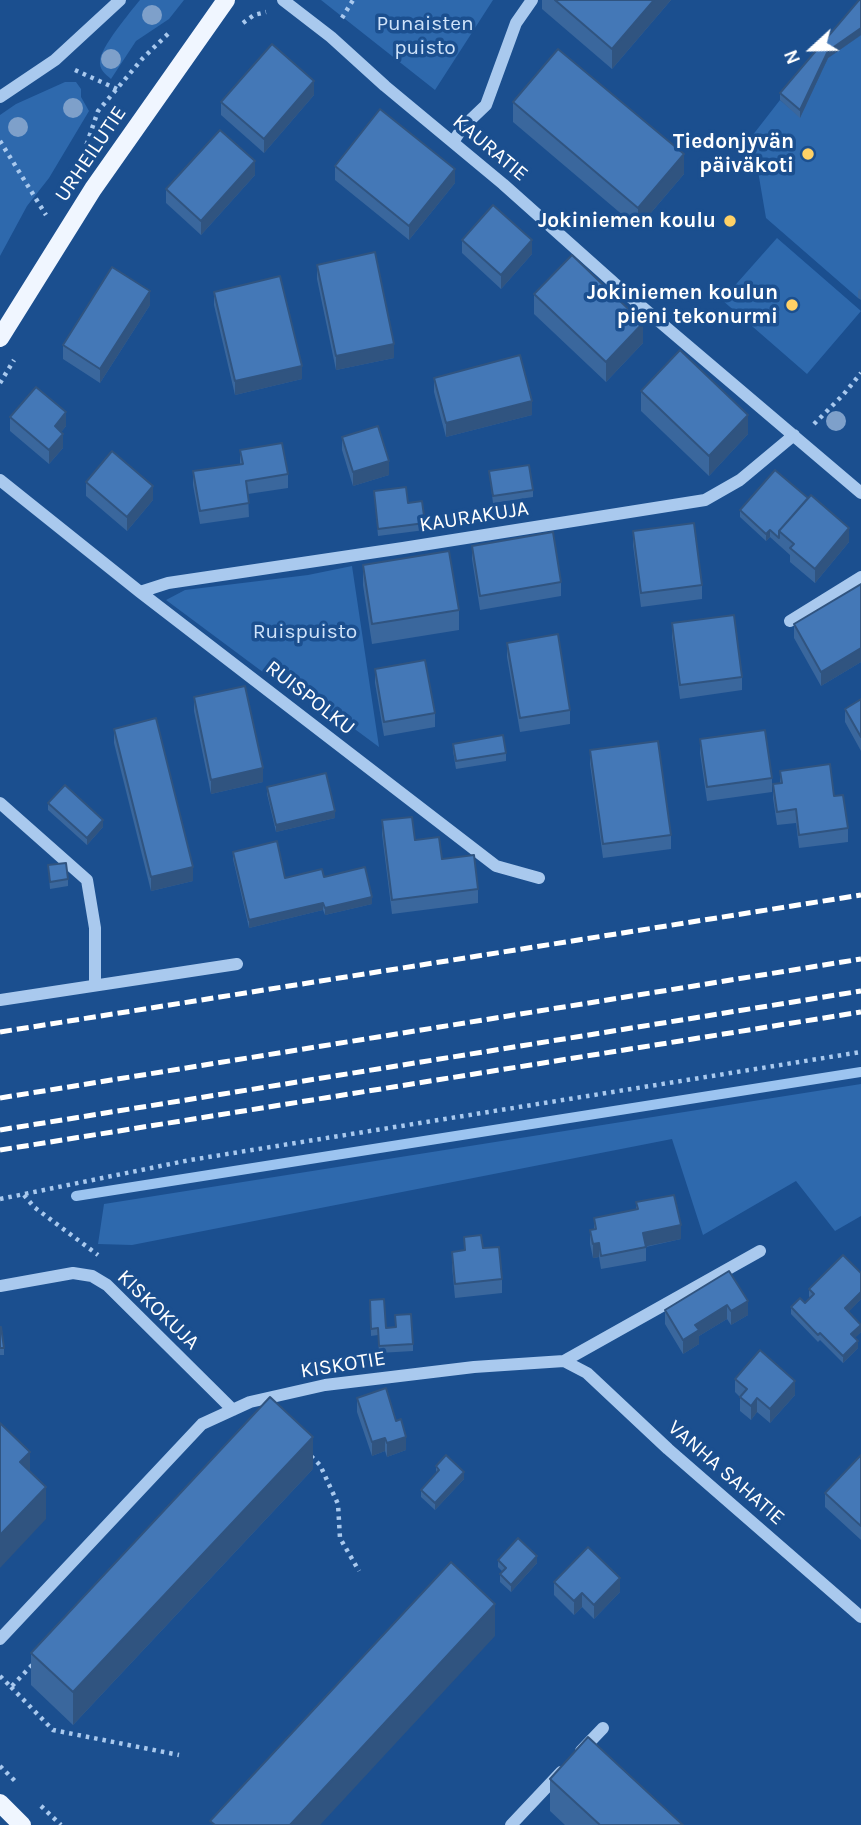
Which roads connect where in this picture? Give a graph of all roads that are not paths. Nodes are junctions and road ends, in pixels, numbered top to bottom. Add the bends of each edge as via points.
1 (120, 0) edge
2 (226, 0) edge
3 (283, 0) edge
4 (532, 0) edge
5 (0, 97) edge
6 (453, 142) junction
7 (0, 338) edge
8 (794, 435) junction
9 (0, 480) edge
10 (861, 492) edge
11 (861, 577) edge
12 (140, 592) junction
13 (790, 621) dead end
14 (0, 804) edge
15 (539, 878) dead end
16 (237, 964) dead end
17 (95, 985) junction
18 (0, 1000) edge
19 (760, 1251) dead end
20 (0, 1286) edge
21 (564, 1361) junction
22 (233, 1410) junction
23 (861, 1618) edge
24 (0, 1639) edge
25 (603, 1728) dead end
26 (0, 1803) edge
27 (22, 1825) edge
28 (511, 1825) edge

1 - 5 street via 55,60
2 - 7 main road, URHEILUTIE via 93,188
3 - 6 street, KAURATIE
4 - 6 street via 516,23 486,105
6 - 8 street, KAURATIE
8 - 10 street, KAURATIE
8 - 12 street, KAURAKUJA via 740,480 705,500 168,583
9 - 12 street, RUISPOLKU
11 - 13 street
12 - 15 street, RUISPOLKU via 496,866
14 - 17 street via 87,880 95,928
16 - 17 street
17 - 18 street
19 - 21 street, KISKOTIE
20 - 22 street, KISKOKUJA via 73,1273 92,1276 107,1285
21 - 22 street, KISKOTIE via 325,1385
21 - 23 street, VANHA SAHATIE via 587,1373
22 - 24 street, KISKOTIE via 202,1424
25 - 28 street
26 - 27 main road

